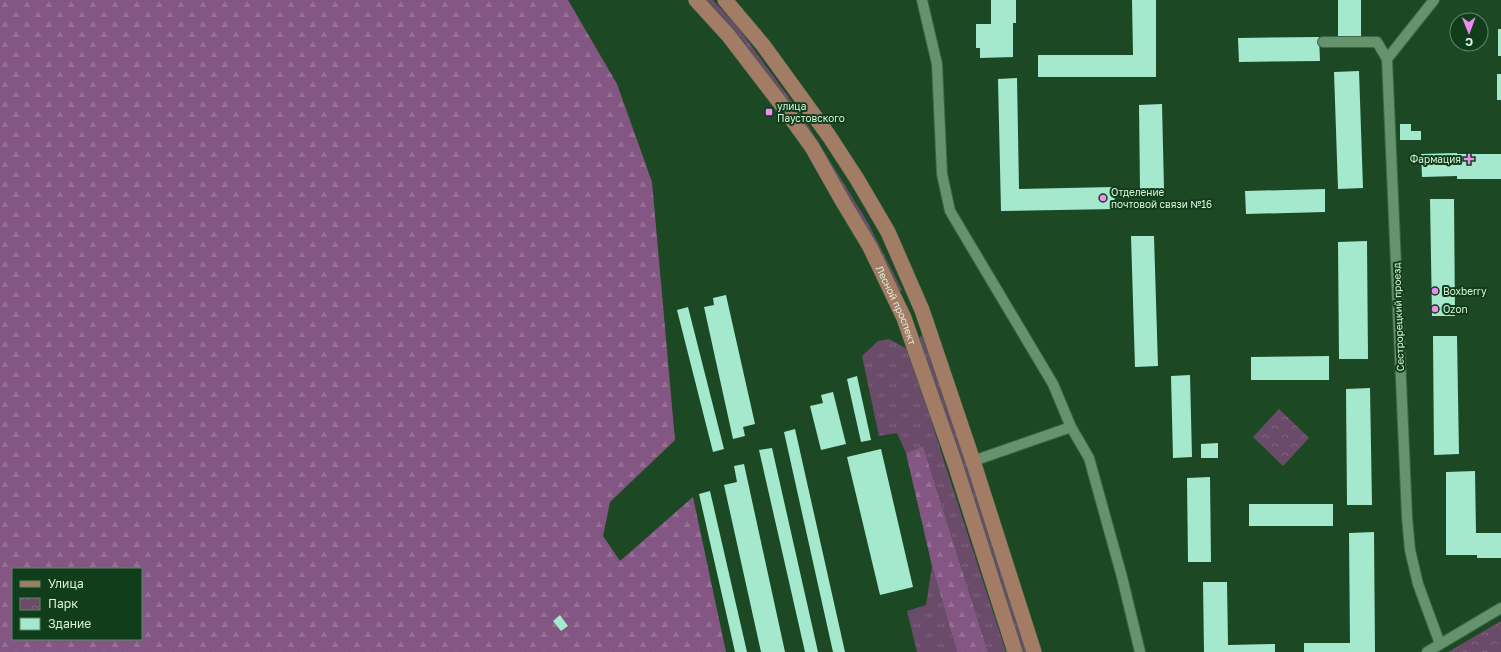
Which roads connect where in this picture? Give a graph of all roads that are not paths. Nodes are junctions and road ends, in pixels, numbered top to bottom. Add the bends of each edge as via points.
1 (696, 0) edge
2 (725, 0) edge
3 (922, 0) edge
4 (1434, 0) edge
5 (1323, 42) dead end
6 (1387, 59) junction
7 (922, 310) junction
8 (904, 318) junction
9 (1071, 427) junction
10 (973, 461) junction
11 (1501, 608) edge
12 (1440, 644) junction
13 (1015, 652) edge
14 (1034, 652) edge
15 (1140, 652) edge
16 (1427, 652) edge

1 - 8 main road, Лесной проспект via 728,34 812,147 870,247
2 - 7 main road, Лесной проспект via 772,57 857,179 888,232
3 - 9 street via 937,64 942,174 950,211 1053,384
4 - 6 street
5 - 6 street via 1377,42
6 - 12 street, Сестрорецкий проезд via 1407,517 1410,550 1418,584
7 - 8 main road
7 - 10 main road, Лесной проспект
8 - 13 main road, Лесной проспект via 955,464
9 - 10 street
9 - 15 street via 1088,458 1122,577
10 - 14 main road, Лесной проспект
11 - 12 street
12 - 16 street

